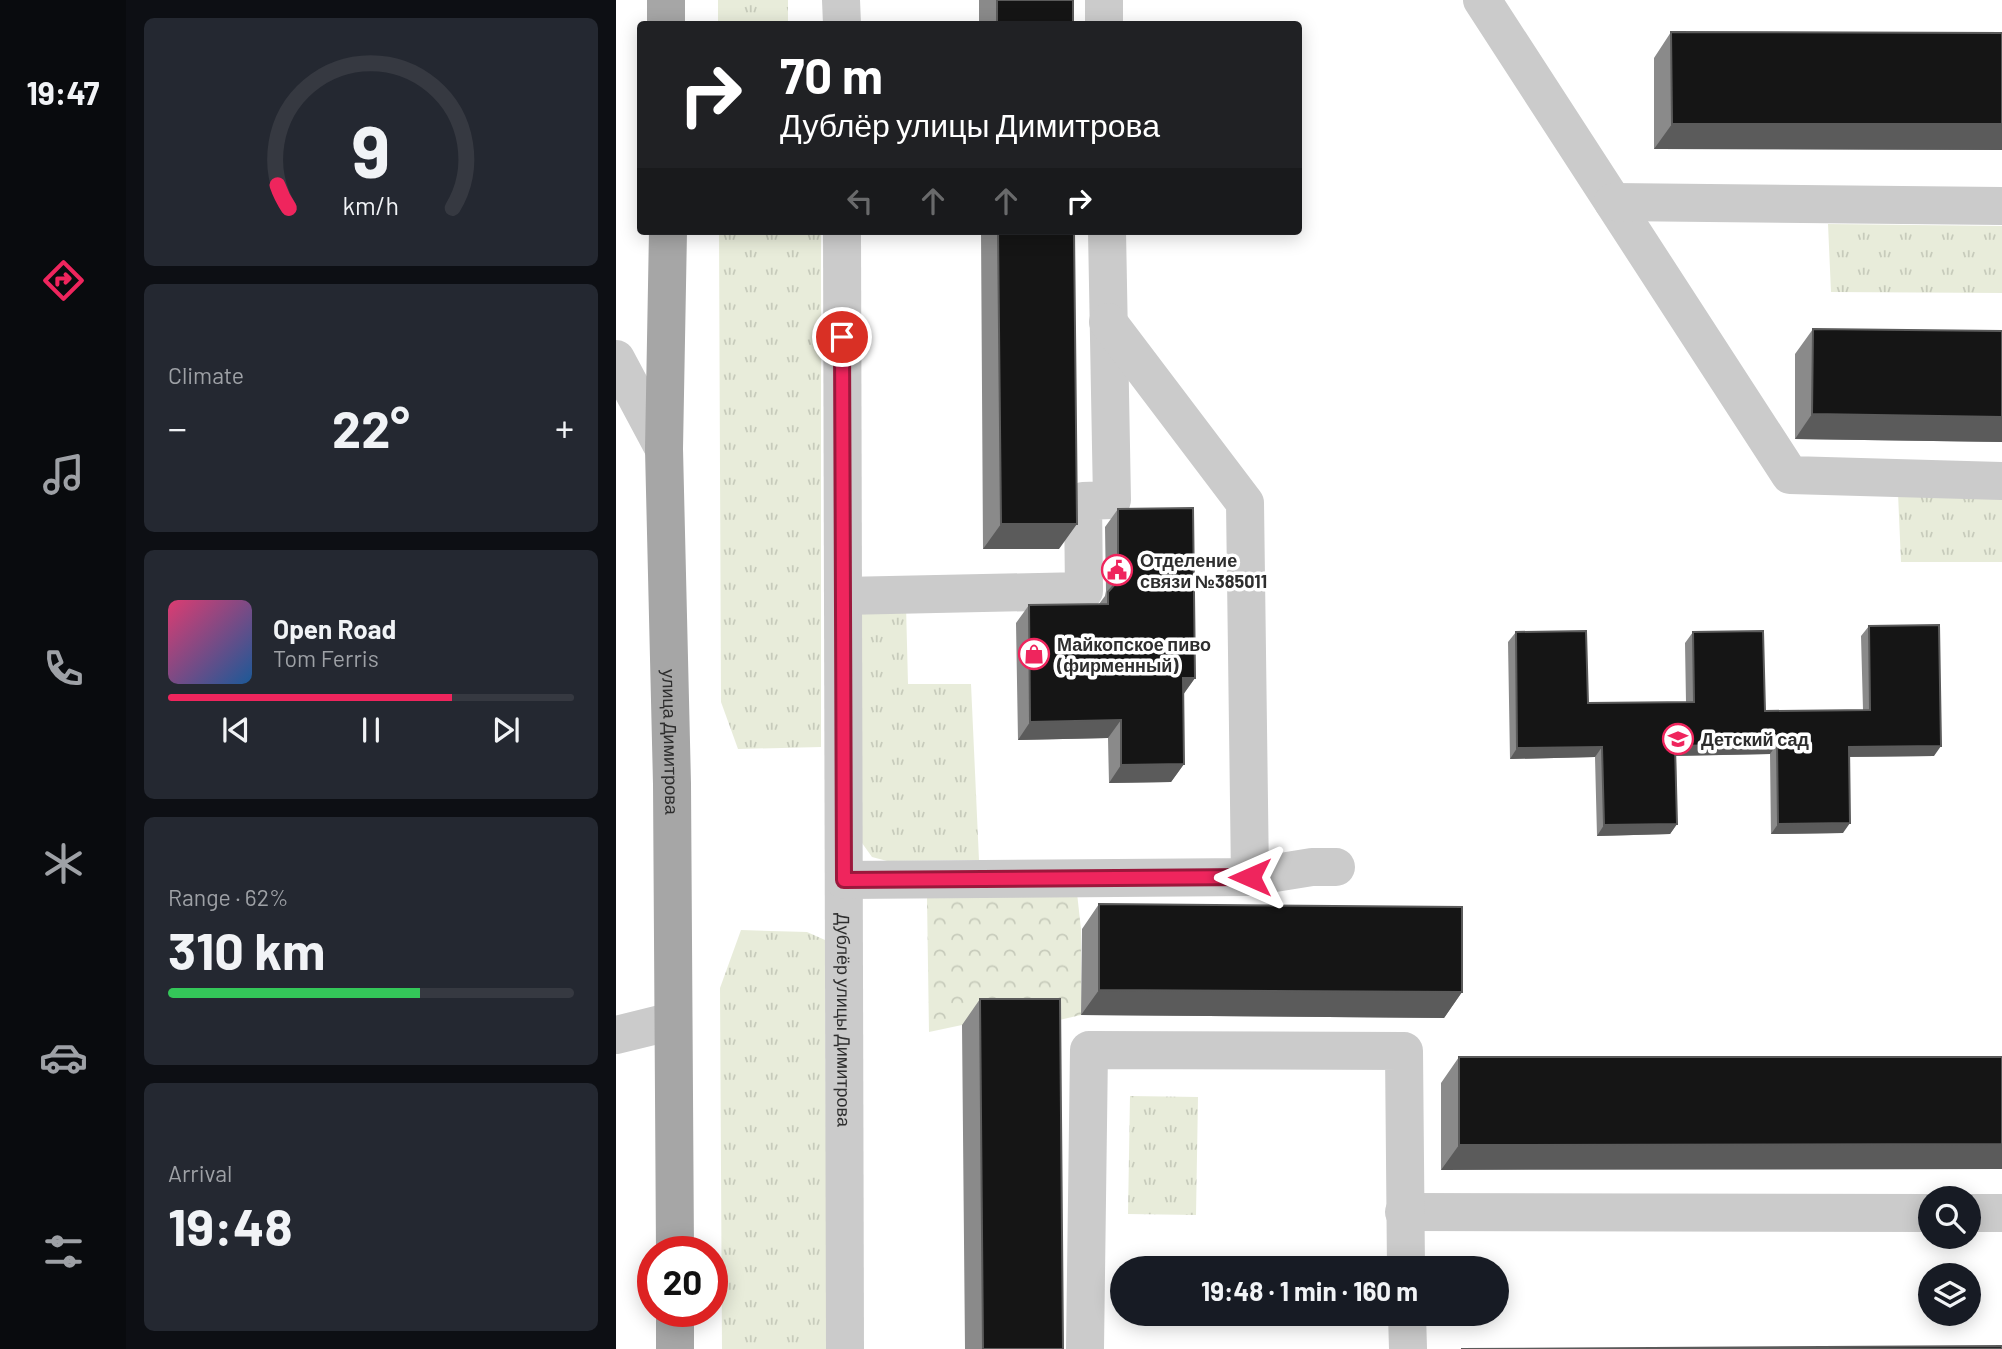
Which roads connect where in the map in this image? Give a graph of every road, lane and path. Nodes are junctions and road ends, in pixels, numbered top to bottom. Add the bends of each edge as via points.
1 (666, 0) edge
2 (841, 0) edge
3 (1104, 0) edge
4 (1482, 0) edge
5 (666, 21) edge
6 (842, 21) edge
7 (1104, 21) edge
8 (1612, 202) junction
9 (2002, 206) edge
10 (668, 235) edge
11 (842, 235) edge
12 (1107, 235) edge
13 (1108, 322) junction
14 (616, 359) edge
15 (664, 449) junction
16 (2002, 481) edge
17 (843, 596) junction
18 (1336, 867) dead end
19 (1250, 877) junction
20 (844, 880) junction
21 (673, 1021) junction
22 (616, 1035) edge
23 (1404, 1213) junction
24 (1918, 1213) edge
25 (1981, 1213) edge
26 (2002, 1213) edge
27 (675, 1236) edge
28 (1406, 1256) edge
29 (1407, 1326) edge
30 (675, 1327) edge
31 (675, 1349) edge
32 (845, 1349) edge
33 (1085, 1349) edge
34 (1408, 1349) edge

1 - 5 main road
2 - 6 street
3 - 7 street
4 - 8 street
8 - 9 street
8 - 16 street via 1790,475
10 - 15 main road, улица Димитрова
11 - 17 street, Дублёр улицы Димитрова
12 - 13 street
13 - 17 street via 1112,500 1083,501 1084,591
13 - 19 street via 1245,503
14 - 15 street
15 - 21 main road, улица Димитрова
17 - 20 street, Дублёр улицы Димитрова
18 - 19 street
19 - 20 street
20 - 32 street, Дублёр улицы Димитрова
21 - 22 street
21 - 27 main road, улица Димитрова
23 - 24 street
23 - 28 street
23 - 33 street via 1404,1051 1089,1050
25 - 26 street
29 - 34 street
30 - 31 main road

